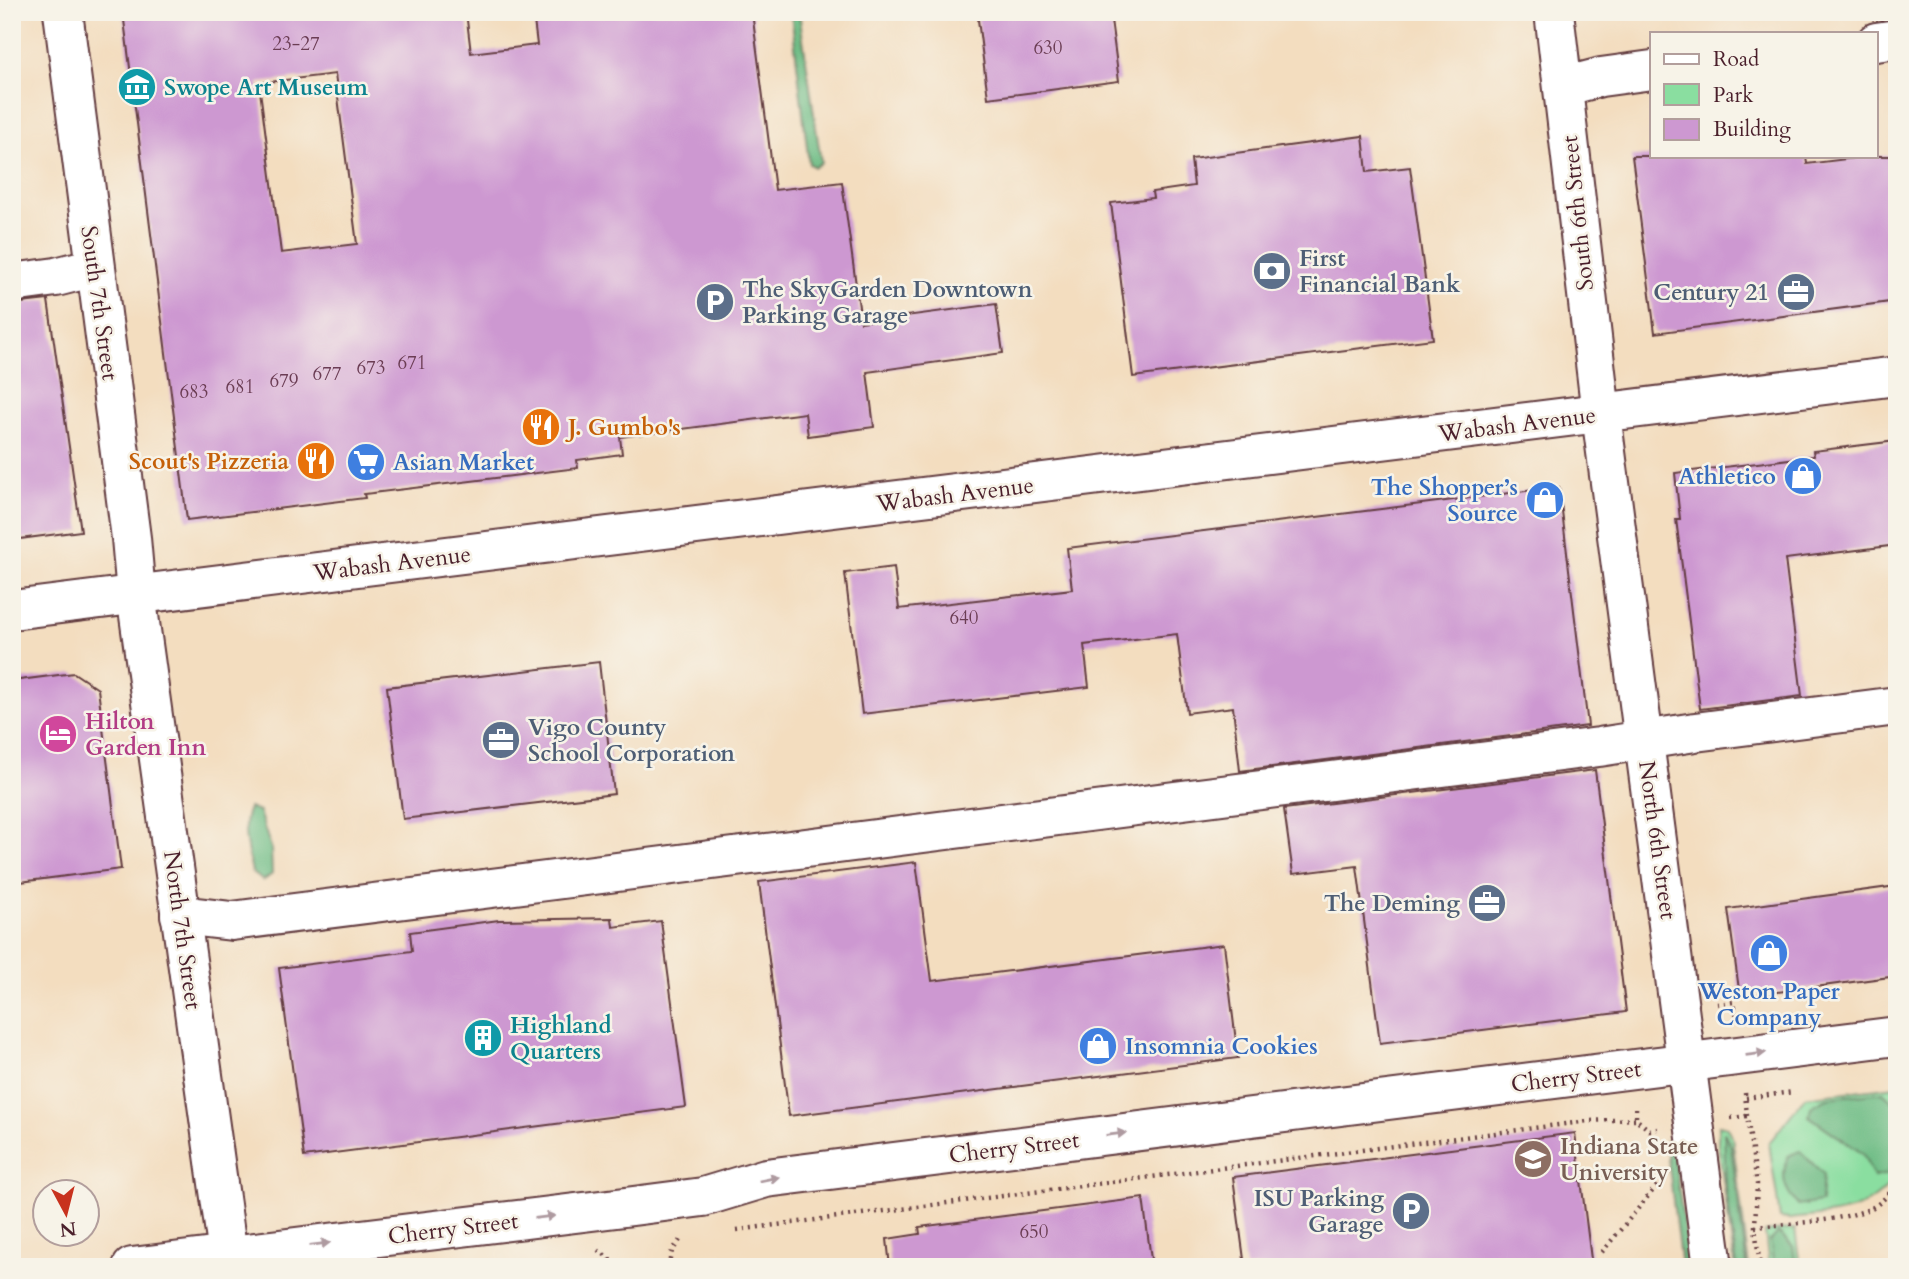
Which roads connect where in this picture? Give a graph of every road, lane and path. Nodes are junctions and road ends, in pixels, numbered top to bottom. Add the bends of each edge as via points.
1 (63, 12) edge
2 (1554, 12) edge
3 (1897, 39) edge
4 (1878, 42) edge
5 (1650, 70) edge
6 (1563, 87) junction
7 (95, 267) junction
8 (12, 283) edge
9 (1897, 376) edge
10 (1601, 414) junction
11 (136, 594) junction
12 (12, 610) edge
13 (1897, 706) edge
14 (1644, 740) junction
15 (180, 915) junction
16 (1897, 1036) edge
17 (1688, 1062) junction
18 (1636, 1119) dead end
19 (1660, 1182) dead end
20 (1897, 1183) edge
21 (1755, 1227) dead end
22 (724, 1232) dead end
23 (671, 1239) dead end
24 (606, 1247) dead end
25 (1602, 1252) dead end
26 (228, 1261) edge
27 (132, 1267) edge
28 (615, 1267) edge
29 (668, 1267) edge
30 (1713, 1267) edge

1 - 7 main road, South 7th Street
2 - 6 main road, South 6th Street
3 - 4 main road
5 - 6 main road
6 - 10 main road, South 6th Street
7 - 8 main road
7 - 11 main road, South 7th Street
9 - 10 main road, Wabash Avenue
10 - 11 main road, Wabash Avenue
10 - 14 main road, North 6th Street
11 - 12 main road, Wabash Avenue
11 - 15 main road, North 7th Street
13 - 14 main road
14 - 15 main road via 232,921
14 - 17 main road, North 6th Street
15 - 26 main road, North 7th Street
17 -> 16 main road, Cherry Street
26 -> 17 main road, Cherry Street via 703,1197 766,1178
17 - 30 main road, North 6th Street
18 - 22 path via 1589,1121
19 - 25 path
20 - 21 path via 1869,1209 1849,1216
23 - 29 path via 683,1237 671,1251
24 - 28 path via 595,1248
26 - 27 main road, Cherry Street

